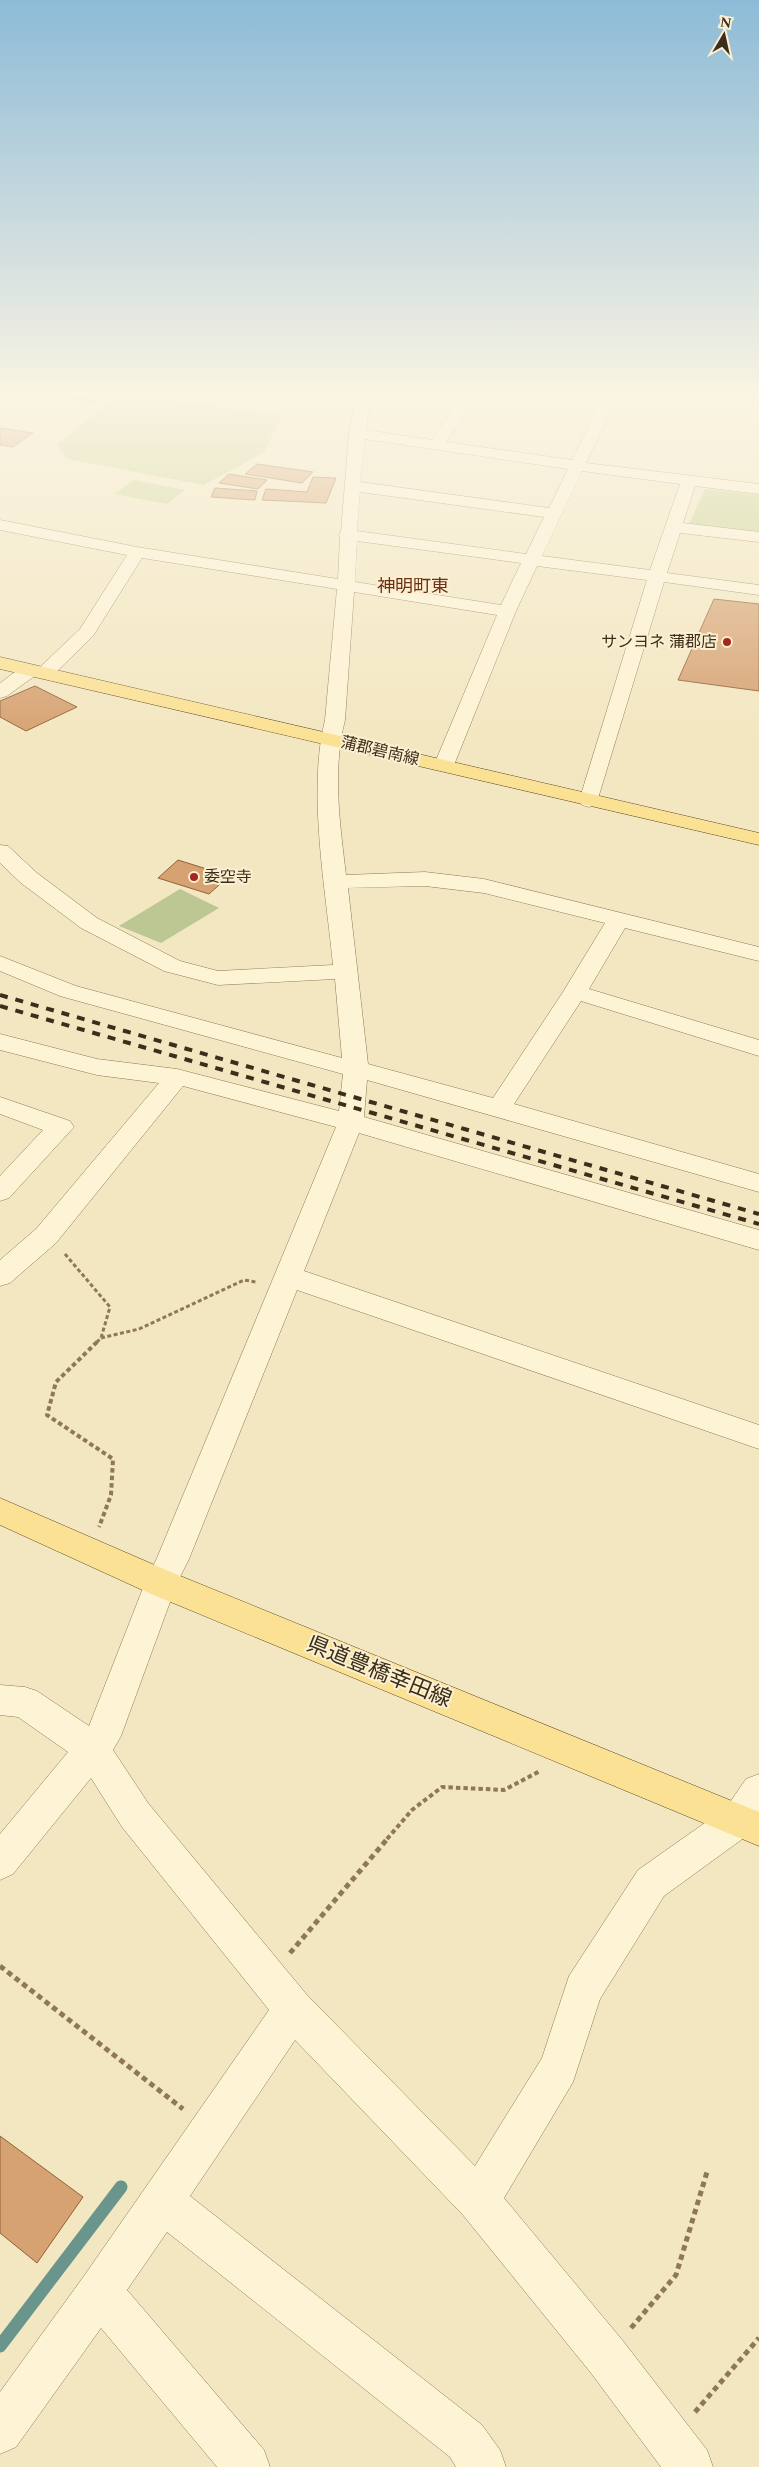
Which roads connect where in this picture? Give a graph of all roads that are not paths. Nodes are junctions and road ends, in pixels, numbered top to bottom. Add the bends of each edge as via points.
1 (349, 512) edge
2 (546, 512) edge
3 (680, 512) edge
4 (553, 513) joint
5 (0, 525) edge
6 (675, 527) junction
7 (347, 535) junction
8 (759, 537) edge
9 (137, 552) junction
10 (533, 559) junction
11 (656, 576) junction
12 (346, 587) junction
13 (759, 590) edge
14 (507, 611) junction
15 (0, 663) edge
16 (38, 672) junction
17 (0, 692) edge
18 (330, 740) junction
19 (444, 765) junction
20 (589, 801) junction
21 (759, 839) edge
22 (2, 859) edge
23 (337, 882) junction
24 (619, 919) junction
25 (759, 954) edge
26 (0, 963) edge
27 (346, 971) junction
28 (575, 992) junction
29 (0, 1042) edge
30 (759, 1048) edge
31 (356, 1069) junction
32 (177, 1077) junction
33 (0, 1105) edge
34 (499, 1108) junction
35 (351, 1122) junction
36 (759, 1183) edge
37 (0, 1192) edge
38 (759, 1240) edge
39 (0, 1276) edge
40 (286, 1282) junction
41 (759, 1437) edge
42 (0, 1511) edge
43 (161, 1583) junction
44 (0, 1700) edge
45 (92, 1748) junction
46 (752, 1813) edge
47 (0, 1862) edge
48 (281, 1994) junction
49 (478, 2200) junction
50 (162, 2201) junction
51 (100, 2292) junction
52 (0, 2431) edge
53 (680, 2454) edge
54 (247, 2467) edge
55 (483, 2467) edge

1 - 7 street
2 - 4 street
3 - 6 street
4 - 10 street
5 - 9 street
6 - 8 street
6 - 11 street
7 - 10 street
7 - 12 street
9 - 12 street
9 - 16 street via 88,632
10 - 11 street
10 - 14 street
11 - 13 street
11 - 20 street
12 - 14 street
12 - 18 street via 335,720
14 - 19 street
15 - 16 main road, 蒲郡碧南線
16 - 17 street
16 - 18 main road, 蒲郡碧南線
18 - 19 main road, 蒲郡碧南線
18 - 23 street via 328,808
19 - 20 main road, 蒲郡碧南線
20 - 21 main road, 蒲郡碧南線
22 - 27 street via 89,923 172,966 218,978
23 - 24 street via 425,879 484,886
23 - 27 street
24 - 25 street
24 - 28 street
26 - 31 street via 68,991
27 - 31 street
28 - 30 street
28 - 34 street
29 - 32 street via 97,1067
31 - 34 street
31 - 35 street
32 - 35 street
32 - 39 street via 46,1236
33 - 37 street via 61,1126
34 - 36 street
35 - 38 street
35 - 40 street
40 - 41 street
40 - 43 street
42 - 43 main road, 県道豊橋幸田線
43 - 45 street via 103,1736
43 - 46 main road, 県道豊橋幸田線 via 576,1753
44 - 45 street via 26,1702
45 - 47 street
45 - 48 street via 135,1815
46 - 49 street via 651,1883 583,1990 559,2068
48 - 49 street
48 - 50 street via 210,2130
49 - 53 street via 607,2358
50 - 51 street
50 - 55 street via 466,2441
51 - 52 street
51 - 54 street

